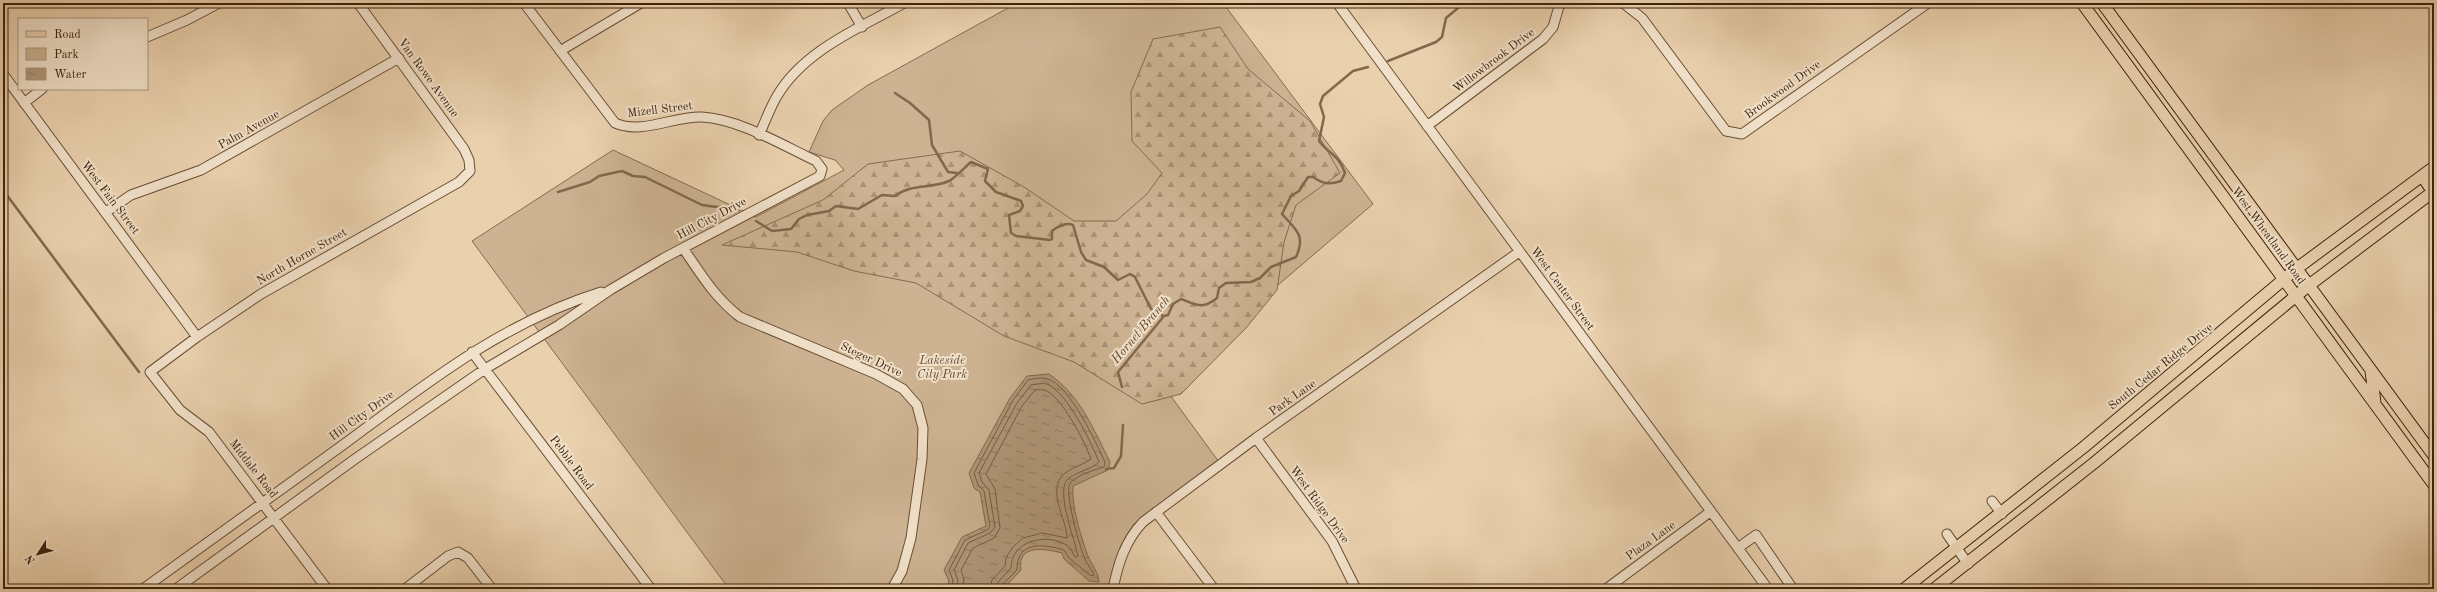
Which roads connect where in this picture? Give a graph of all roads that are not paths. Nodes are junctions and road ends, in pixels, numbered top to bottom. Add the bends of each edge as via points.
1 (219, 3) edge
2 (358, 3) edge
3 (524, 3) edge
4 (641, 3) edge
5 (848, 3) edge
6 (904, 3) edge
7 (1338, 3) edge
8 (1560, 3) edge
9 (1623, 3) edge
10 (1928, 3) edge
11 (2082, 3) edge
12 (2102, 3) edge
13 (862, 27) junction
14 (148, 36) edge
15 (560, 51) junction
16 (399, 58) junction
17 (3, 74) edge
18 (41, 90) edge
19 (24, 103) junction
20 (1427, 126) junction
21 (2192, 126) junction
22 (759, 135) junction
23 (2179, 136) junction
24 (2434, 166) edge
25 (822, 169) joint
26 (470, 171) joint
27 (2422, 176) junction
28 (2434, 191) edge
29 (106, 212) junction
30 (683, 248) junction
31 (1519, 252) junction
32 (2296, 270) junction
33 (2285, 280) junction
34 (2308, 286) junction
35 (610, 290) junction
36 (2296, 297) junction
37 (197, 337) junction
38 (472, 352) junction
39 (2196, 356) junction
40 (485, 369) junction
41 (2371, 371) junction
42 (150, 372) joint
43 (2203, 373) junction
44 (2375, 405) junction
45 (1256, 438) junction
46 (2084, 447) junction
47 (2434, 456) edge
48 (2094, 462) junction
49 (2432, 478) edge
50 (1992, 501) dead end
51 (264, 502) junction
52 (1156, 512) junction
53 (1710, 512) junction
54 (2002, 514) junction
55 (275, 518) junction
56 (1947, 534) dead end
57 (1738, 548) junction
58 (1957, 549) junction
59 (1968, 564) junction
60 (143, 589) edge
61 (176, 589) edge
62 (327, 589) edge
63 (405, 589) edge
64 (492, 589) edge
65 (651, 589) edge
66 (892, 589) edge
67 (1113, 589) edge
68 (1214, 589) edge
69 (1356, 589) edge
70 (1606, 589) edge
71 (1768, 589) edge
72 (1793, 589) edge
73 (1904, 589) edge
74 (1934, 589) edge

1 - 14 street via 187,20
2 - 16 street, Van Rowe Avenue
3 - 15 street, Mizell Street
4 - 15 street
5 - 13 street
6 - 13 street
7 - 20 street, West Center Street
8 - 20 street, Willowbrook Drive via 1553,27 1543,39
9 - 10 street, Brookwood Drive via 1642,18 1726,131 1742,134
11 - 23 main road, West Wheatland Road
12 - 21 main road, West Wheatland Road
13 - 22 street via 814,55 798,69 777,96
15 - 22 street, Mizell Street via 607,116 619,125 633,128 701,117 728,122
16 - 26 street, Van Rowe Avenue via 464,149
16 - 29 street, Palm Avenue via 201,170 131,195
17 - 19 street, West Fain Street
18 - 19 street
19 - 29 street, West Fain Street
20 - 31 street, West Center Street
21 - 23 main road
21 - 32 main road, West Wheatland Road
22 - 25 street, Mizell Street via 816,161
23 - 33 main road, West Wheatland Road
24 - 27 main road, South Cedar Ridge Drive
25 - 30 street, Hill City Drive via 815,179
26 - 37 street, North Horne Street via 459,182 296,273
27 - 28 main road
27 - 32 main road, South Cedar Ridge Drive
28 - 34 main road
29 - 37 street, West Fain Street
30 - 35 street, Hill City Drive
30 - 66 street, Steger Drive via 725,306 740,317 876,374 903,389 917,405 923,428 922,459 911,538 902,571
31 - 45 street, Park Lane
31 - 53 street, West Center Street
32 - 33 main road, South Cedar Ridge Drive
32 - 34 main road, West Wheatland Road
33 - 36 main road, West Wheatland Road
33 - 39 main road, South Cedar Ridge Drive
34 - 36 main road
34 - 41 main road, West Wheatland Road
35 - 38 street, Hill City Drive via 567,302 531,318
35 - 40 street, Hill City Drive via 559,325
36 - 43 main road
36 - 44 main road, West Wheatland Road
37 - 42 street, North Horne Street
38 - 40 street, Pebble Road
38 - 51 street, Hill City Drive
39 - 43 main road
39 - 46 main road, South Cedar Ridge Drive
40 - 55 street, Hill City Drive
40 - 65 street, Pebble Road
41 - 44 main road
41 - 47 main road, West Wheatland Road
42 - 51 street, Middale Road via 180,410 209,432
43 - 48 main road
44 - 49 main road, West Wheatland Road
45 - 52 street, Park Lane
45 - 69 street, West Ridge Drive via 1332,541
46 - 48 main road
46 - 54 main road, South Cedar Ridge Drive
48 - 59 main road
50 - 54 street
51 - 55 street, Middale Road
51 - 60 street, Hill City Drive
52 - 67 street, Park Lane via 1132,534 1124,549
52 - 68 street
53 - 57 street, West Center Street
53 - 70 street, Plaza Lane
54 - 58 main road, South Cedar Ridge Drive
55 - 61 street, Hill City Drive
55 - 62 street, Middale Road
56 - 58 street
57 - 71 street, West Center Street
57 - 72 street via 1756,535
58 - 59 street
58 - 73 main road, South Cedar Ridge Drive
59 - 74 main road
63 - 64 street via 448,556 458,552 468,558

